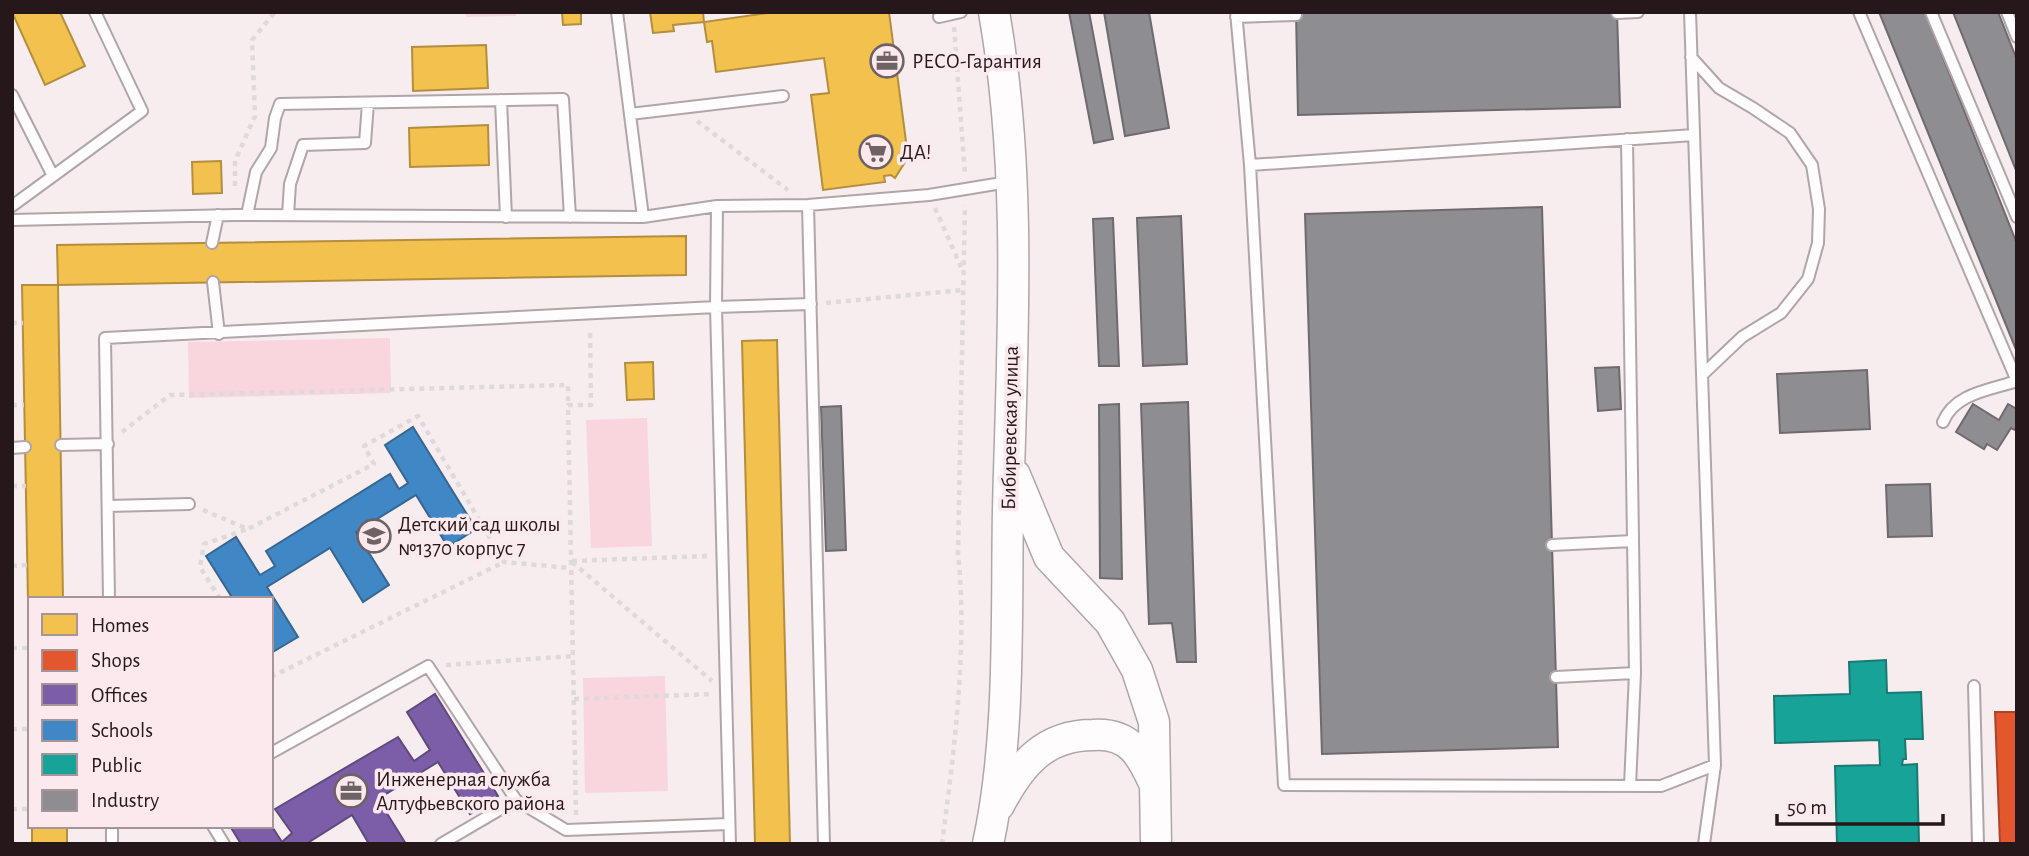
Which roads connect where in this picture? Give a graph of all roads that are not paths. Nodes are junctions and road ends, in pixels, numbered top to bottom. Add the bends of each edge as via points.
1 (95, 12) edge
2 (617, 12) edge
3 (993, 12) edge
4 (1638, 12) edge
5 (1690, 12) edge
6 (1859, 12) edge
7 (1931, 12) edge
8 (2007, 12) edge
9 (957, 13) edge
10 (1617, 13) edge
11 (1236, 15) edge
12 (1296, 15) dead end
13 (939, 18) dead end
14 (2017, 37) edge
15 (1691, 57) junction
16 (12, 95) edge
17 (783, 96) dead end
18 (501, 100) junction
19 (368, 103) junction
20 (630, 114) junction
21 (1694, 135) junction
22 (1627, 139) junction
23 (1250, 165) junction
24 (53, 176) junction
25 (1013, 181) junction
26 (808, 205) junction
27 (12, 206) edge
28 (717, 206) junction
29 (218, 215) junction
30 (247, 215) junction
31 (288, 215) junction
32 (506, 217) junction
33 (570, 217) junction
34 (2017, 217) edge
35 (643, 218) junction
36 (12, 220) edge
37 (212, 243) dead end
38 (213, 282) dead end
39 (811, 304) junction
40 (716, 307) junction
41 (219, 334) junction
42 (1702, 375) junction
43 (2017, 381) edge
44 (1943, 422) dead end
45 (61, 444) dead end
46 (108, 444) junction
47 (12, 447) edge
48 (25, 447) dead end
49 (1010, 461) junction
50 (189, 504) road end
51 (107, 506) junction
52 (1633, 541) junction
53 (1552, 545) dead end
54 (109, 597) edge
55 (1635, 673) junction
56 (1556, 677) dead end
57 (1974, 687) dead end
58 (273, 752) edge
59 (1715, 765) junction
60 (1630, 786) junction
61 (1157, 788) junction
62 (516, 800) junction
63 (995, 812) junction
64 (729, 824) junction
65 (215, 828) edge
66 (224, 844) edge
67 (441, 844) edge
68 (730, 844) edge
69 (824, 844) edge
70 (988, 844) edge
71 (1156, 844) edge
72 (1704, 844) edge
73 (1978, 844) edge

1 - 24 lane via 142,111
2 - 20 lane
3 - 25 main road, Бибиревская улица
4 - 10 lane
5 - 15 lane
6 - 43 lane
7 - 34 lane
8 - 14 lane
9 - 13 lane
11 - 12 lane
11 - 23 lane
15 - 21 lane
15 - 42 lane via 1718,88 1790,133 1812,165 1819,209 1818,243 1808,279 1781,313 1742,337
16 - 24 lane
17 - 20 lane
18 - 19 lane
18 - 32 lane
18 - 33 lane via 563,99
19 - 30 lane via 280,104 271,148 256,172
19 - 31 lane via 365,143 303,145 290,184
20 - 35 lane
21 - 22 lane
21 - 42 lane
22 - 23 lane
22 - 52 lane
23 - 60 lane via 1284,785
24 - 27 lane
25 - 26 lane via 929,195
25 - 49 main road, Бибиревская улица
26 - 28 lane
26 - 39 lane
28 - 35 lane
28 - 40 lane
29 - 30 lane
29 - 36 lane
29 - 37 lane
30 - 31 lane
31 - 32 lane
32 - 33 lane
33 - 35 lane
38 - 41 lane
39 - 40 lane
39 - 69 lane
40 - 41 lane
40 - 64 lane
41 - 46 lane via 105,338
42 - 59 lane
43 - 44 lane via 1957,402
45 - 46 lane
46 - 51 lane
47 - 48 lane
49 - 61 main road via 1049,557 1110,622 1137,670 1154,722
49 - 63 main road, Бибиревская улица via 1005,683
50 - 51 lane
51 - 54 lane
52 - 53 lane
52 - 55 lane
55 - 56 lane
55 - 60 lane
57 - 73 lane
58 - 62 lane via 428,666
59 - 60 lane via 1661,786
59 - 72 lane
61 - 63 main road via 1131,745 1100,734 1077,735 1059,739 1035,755 1013,778
61 - 71 main road
62 - 64 lane via 566,830
62 - 67 lane
63 - 70 main road, Бибиревская улица
64 - 68 lane
65 - 66 lane

